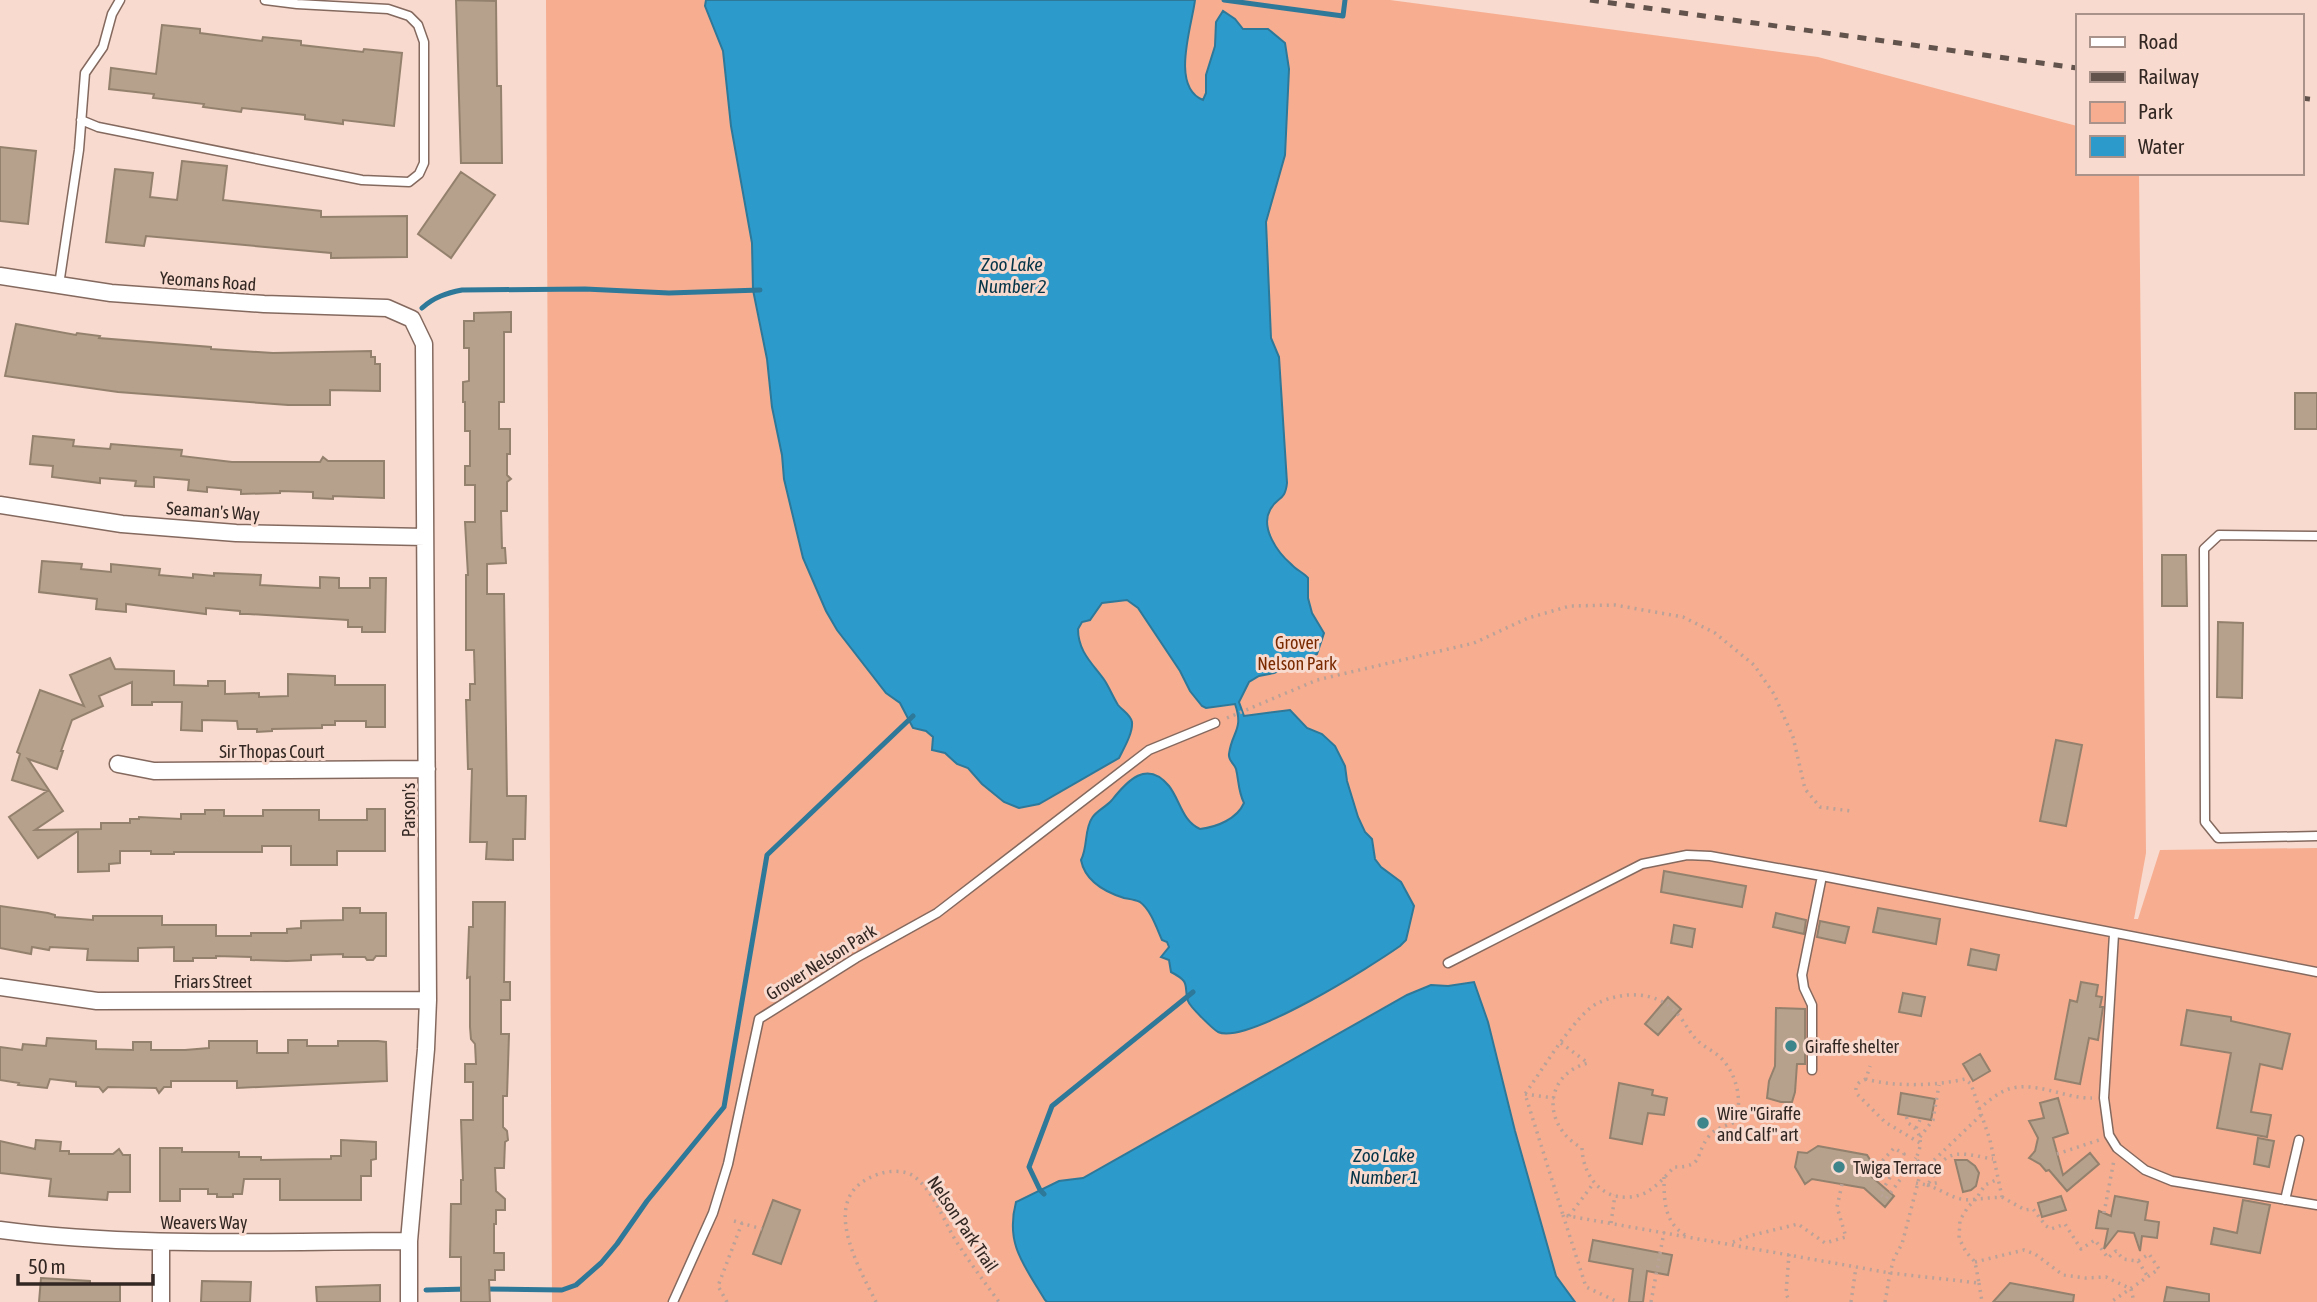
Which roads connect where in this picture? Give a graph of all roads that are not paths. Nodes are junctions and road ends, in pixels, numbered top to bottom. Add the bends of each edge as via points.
1 (120, 0) edge
2 (265, 0) edge
3 (81, 120) junction
4 (0, 276) edge
5 (59, 285) junction
6 (412, 319) joint
7 (0, 505) edge
8 (2317, 536) edge
9 (425, 537) junction
10 (1215, 723) dead end
11 (118, 764) dead end
12 (427, 769) junction
13 (2317, 836) edge
14 (1822, 876) junction
15 (2114, 934) junction
16 (1448, 963) dead end
17 (2317, 972) edge
18 (0, 987) edge
19 (428, 1000) junction
20 (1812, 1070) dead end
21 (2299, 1140) dead end
22 (2285, 1200) junction
23 (2317, 1205) edge
24 (0, 1230) edge
25 (409, 1241) junction
26 (161, 1242) junction
27 (161, 1302) edge
28 (409, 1302) edge
29 (673, 1302) edge

1 - 3 lane via 103,47 85,73
2 - 3 lane via 388,9 409,16 418,25 424,42 424,163 419,174 409,182 362,180
3 - 5 lane
4 - 5 street, Yeomans Road
5 - 6 street, Yeomans Road via 264,304 387,308
6 - 9 street, Parson's via 424,344
7 - 9 street, Seaman's Way via 122,523 236,533
8 - 13 lane via 2219,535 2204,549 2204,563 2205,822 2218,838
9 - 12 street, Parson's
10 - 29 lane, Grover Nelson Park via 1149,750 937,913 759,1019 724,1176 708,1225
11 - 12 street, Sir Thopas Court via 154,771
12 - 19 street, Parson's
14 - 15 lane
14 - 16 lane via 1710,856 1663,858
14 - 20 lane via 1802,975 1812,1005
15 - 17 lane
15 - 22 lane via 2104,1098 2109,1135 2117,1148 2145,1170 2172,1181
18 - 19 street, Friars Street via 97,1001
19 - 25 street, Parson's
21 - 22 lane
22 - 23 lane
24 - 26 street, Weavers Way
25 - 26 street, Weavers Way
25 - 28 street, Parson's
26 - 27 street

